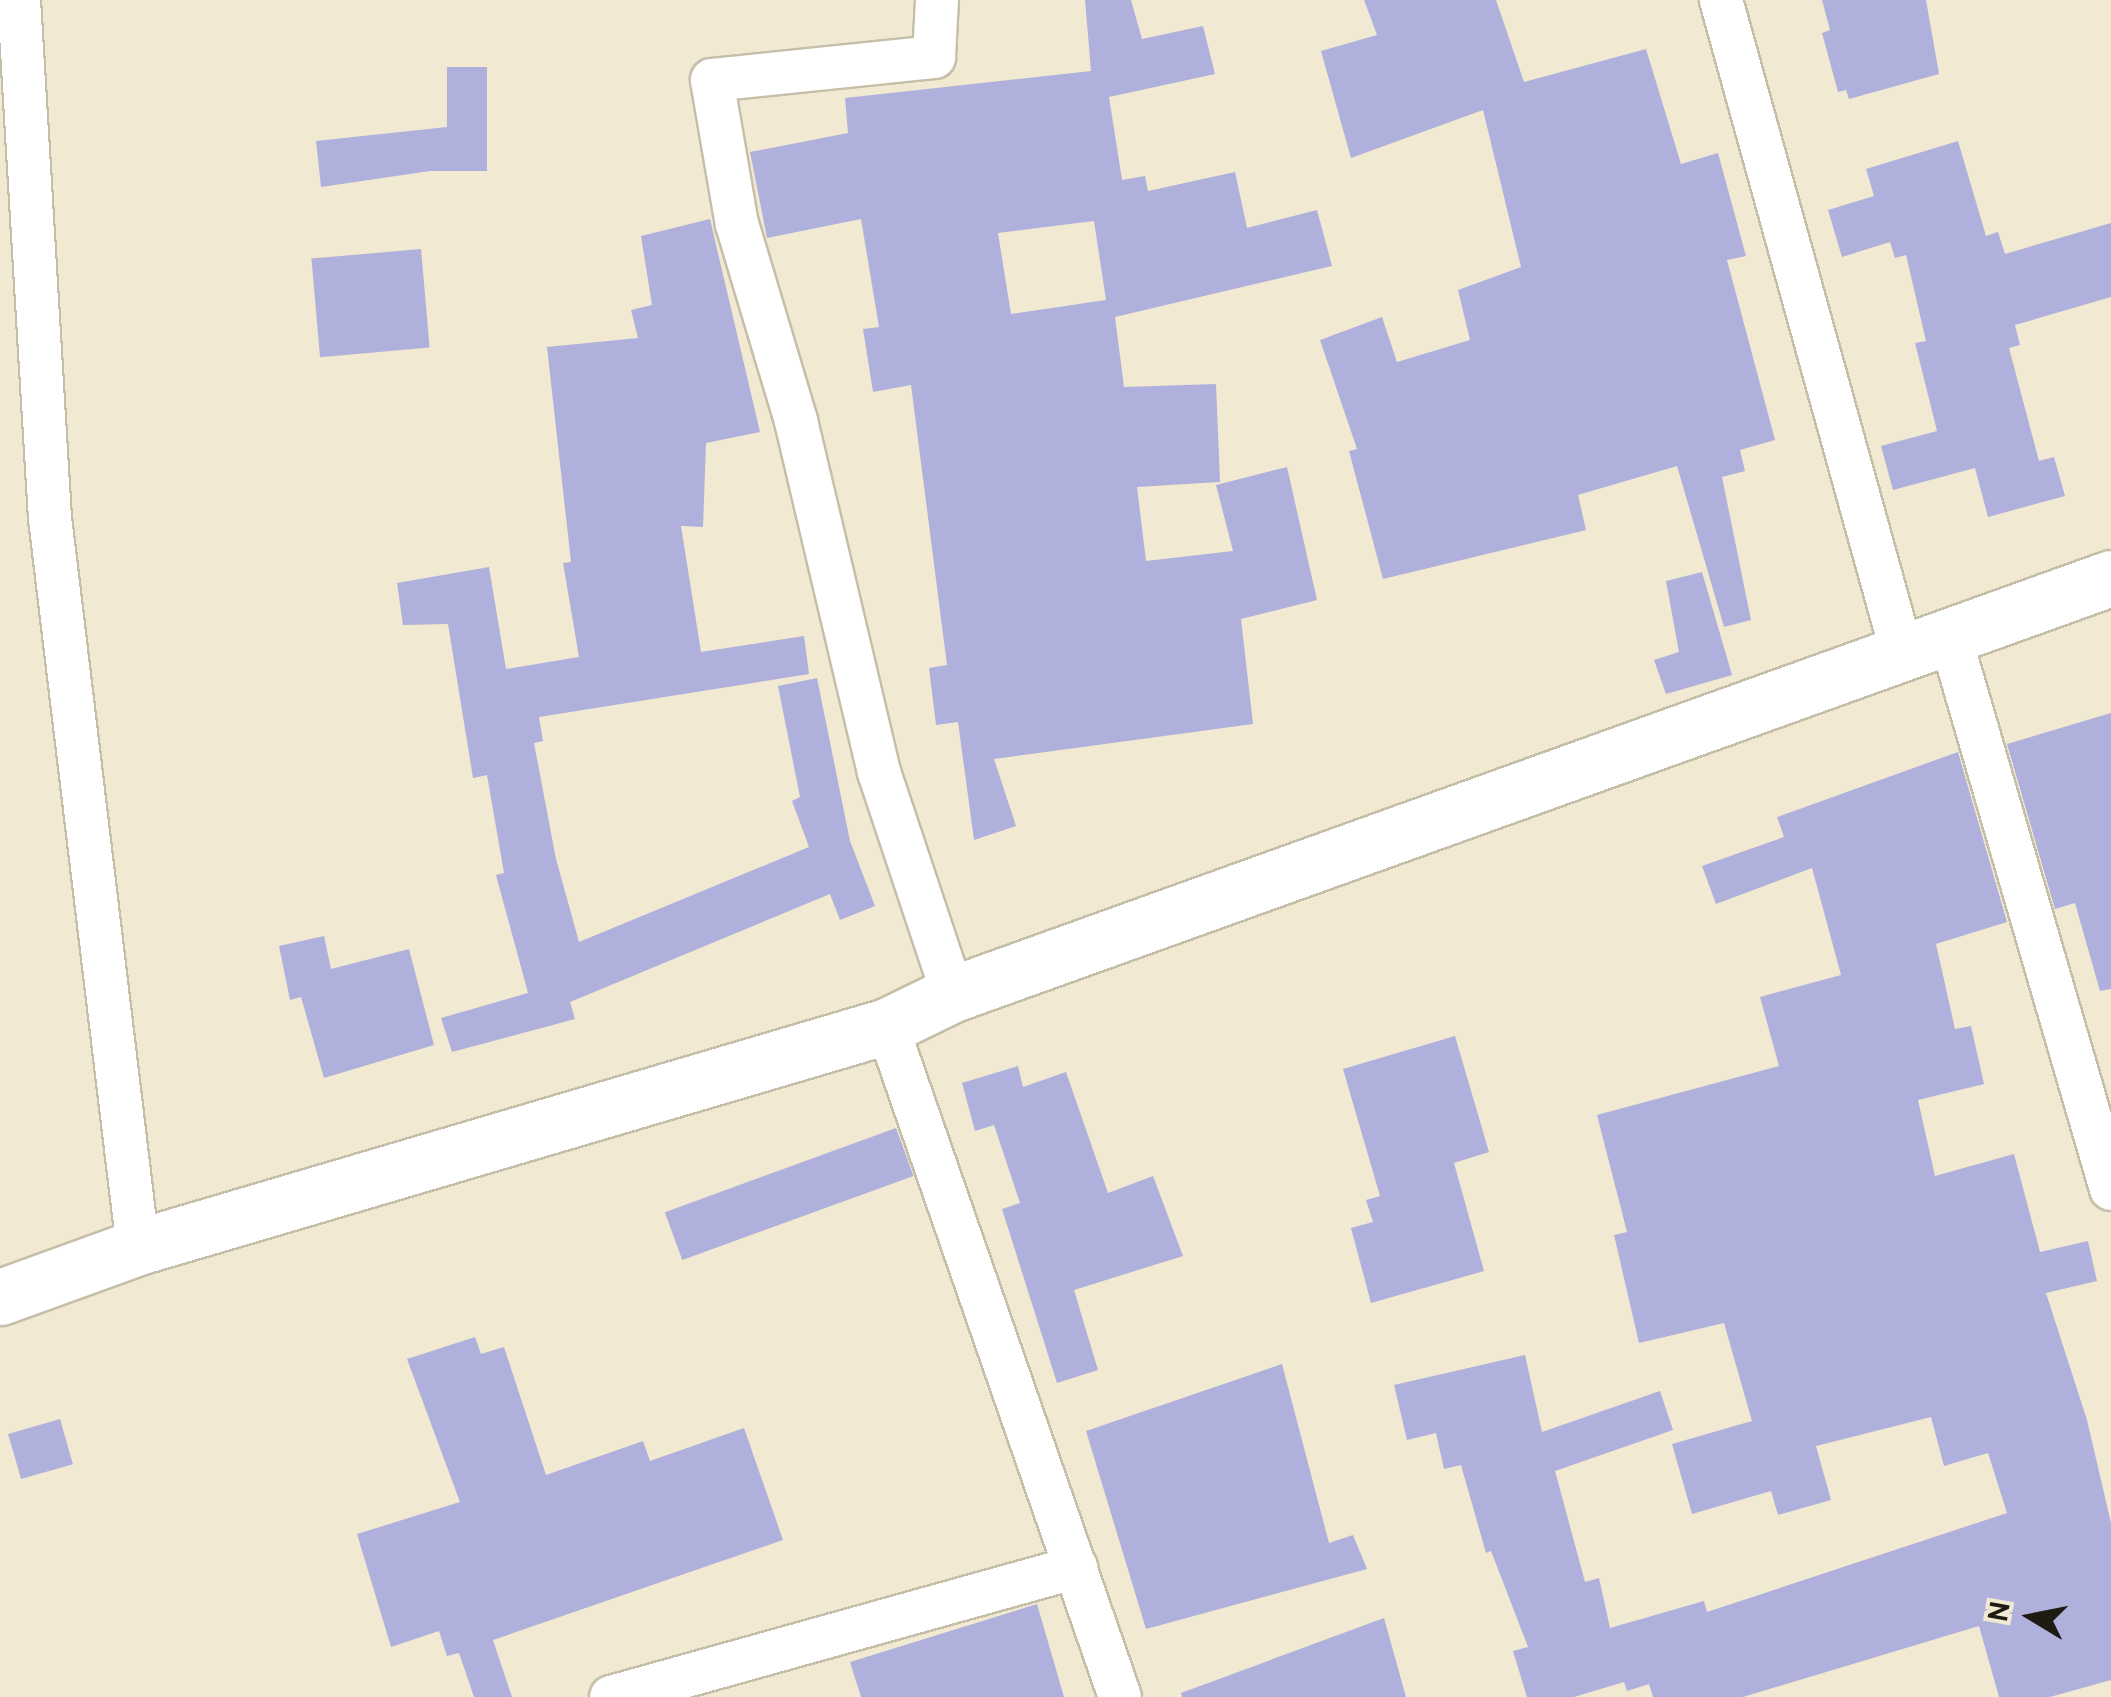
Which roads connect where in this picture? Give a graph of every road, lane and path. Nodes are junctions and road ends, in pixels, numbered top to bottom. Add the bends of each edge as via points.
1 (19, 0) edge
2 (937, 0) edge
3 (1721, 0) edge
4 (2111, 578) edge
5 (1925, 641) junction
6 (953, 994) junction
7 (887, 1026) junction
8 (2111, 1189) edge
9 (138, 1247) junction
10 (0, 1297) edge
11 (1076, 1567) junction
12 (610, 1697) edge
13 (1120, 1697) edge

1 - 9 street via 50,518
2 - 6 street via 934,57 712,80 737,224 796,421 879,772
3 - 5 street
4 - 5 street
5 - 6 street
5 - 8 street
6 - 7 street
7 - 9 street
7 - 11 street
9 - 10 street
11 - 12 street
11 - 13 street

